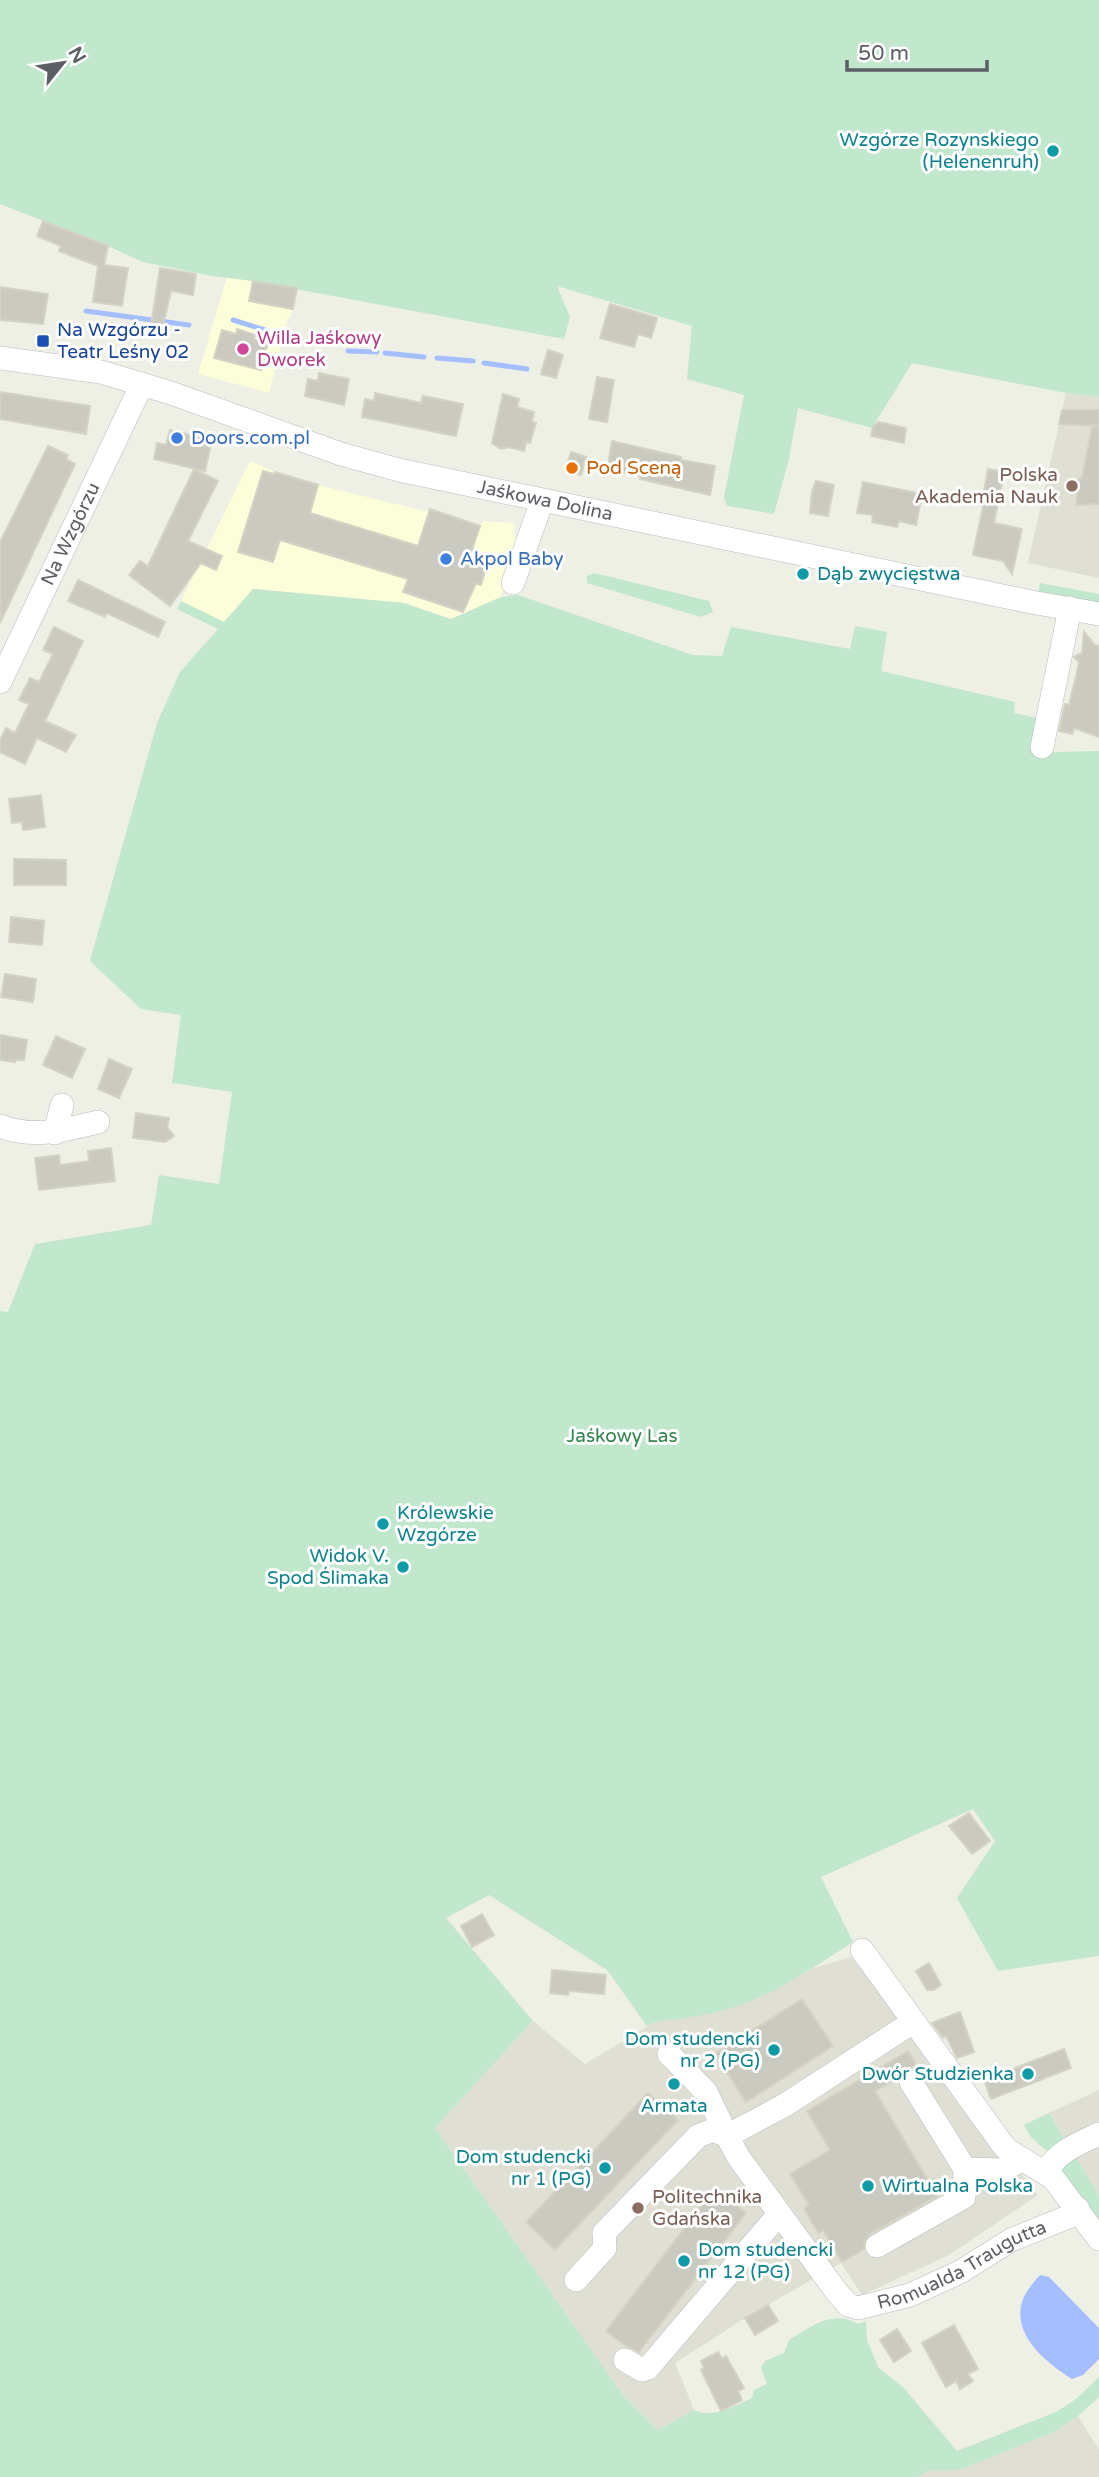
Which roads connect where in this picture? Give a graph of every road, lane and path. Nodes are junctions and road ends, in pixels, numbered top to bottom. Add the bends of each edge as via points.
1 (0, 358) edge
2 (142, 384) junction
3 (542, 501) junction
4 (513, 583) dead end
5 (1070, 608) junction
6 (1099, 614) edge
7 (0, 682) edge
8 (1042, 747) dead end
9 (62, 1105) dead end
10 (97, 1122) dead end
11 (0, 1126) edge
12 (55, 1133) junction
13 (862, 1950) dead end
14 (914, 2022) junction
15 (669, 2054) dead end
16 (911, 2082) dead end
17 (1099, 2134) edge
18 (727, 2136) junction
19 (1022, 2159) junction
20 (965, 2169) junction
21 (1046, 2172) junction
22 (1078, 2209) junction
23 (779, 2214) junction
24 (1099, 2239) edge
25 (877, 2246) dead end
26 (576, 2280) dead end
27 (625, 2360) dead end

1 - 2 street, Jaśkowa Dolina via 101,372
2 - 3 street, Jaśkowa Dolina via 341,454
2 - 7 street, Na Wzgórzu
3 - 4 street
3 - 5 street, Jaśkowa Dolina
5 - 6 street, Jaśkowa Dolina
5 - 8 street
9 - 12 street
10 - 12 street
11 - 12 street via 16,1132
13 - 14 street
14 - 18 street via 785,2105
14 - 19 street via 1003,2145
15 - 18 street, Romualda Traugutta via 706,2092
16 - 20 street
17 - 21 street via 1053,2159
18 - 23 street, Romualda Traugutta
18 - 26 street via 713,2130 698,2136 604,2233 605,2248
19 - 20 street via 1004,2170
19 - 21 street
20 - 25 street via 964,2197
21 - 22 street
22 - 23 street, Romualda Traugutta via 1011,2240 960,2272 910,2295 865,2308 845,2301
22 - 24 street
23 - 27 street via 648,2368 642,2370

